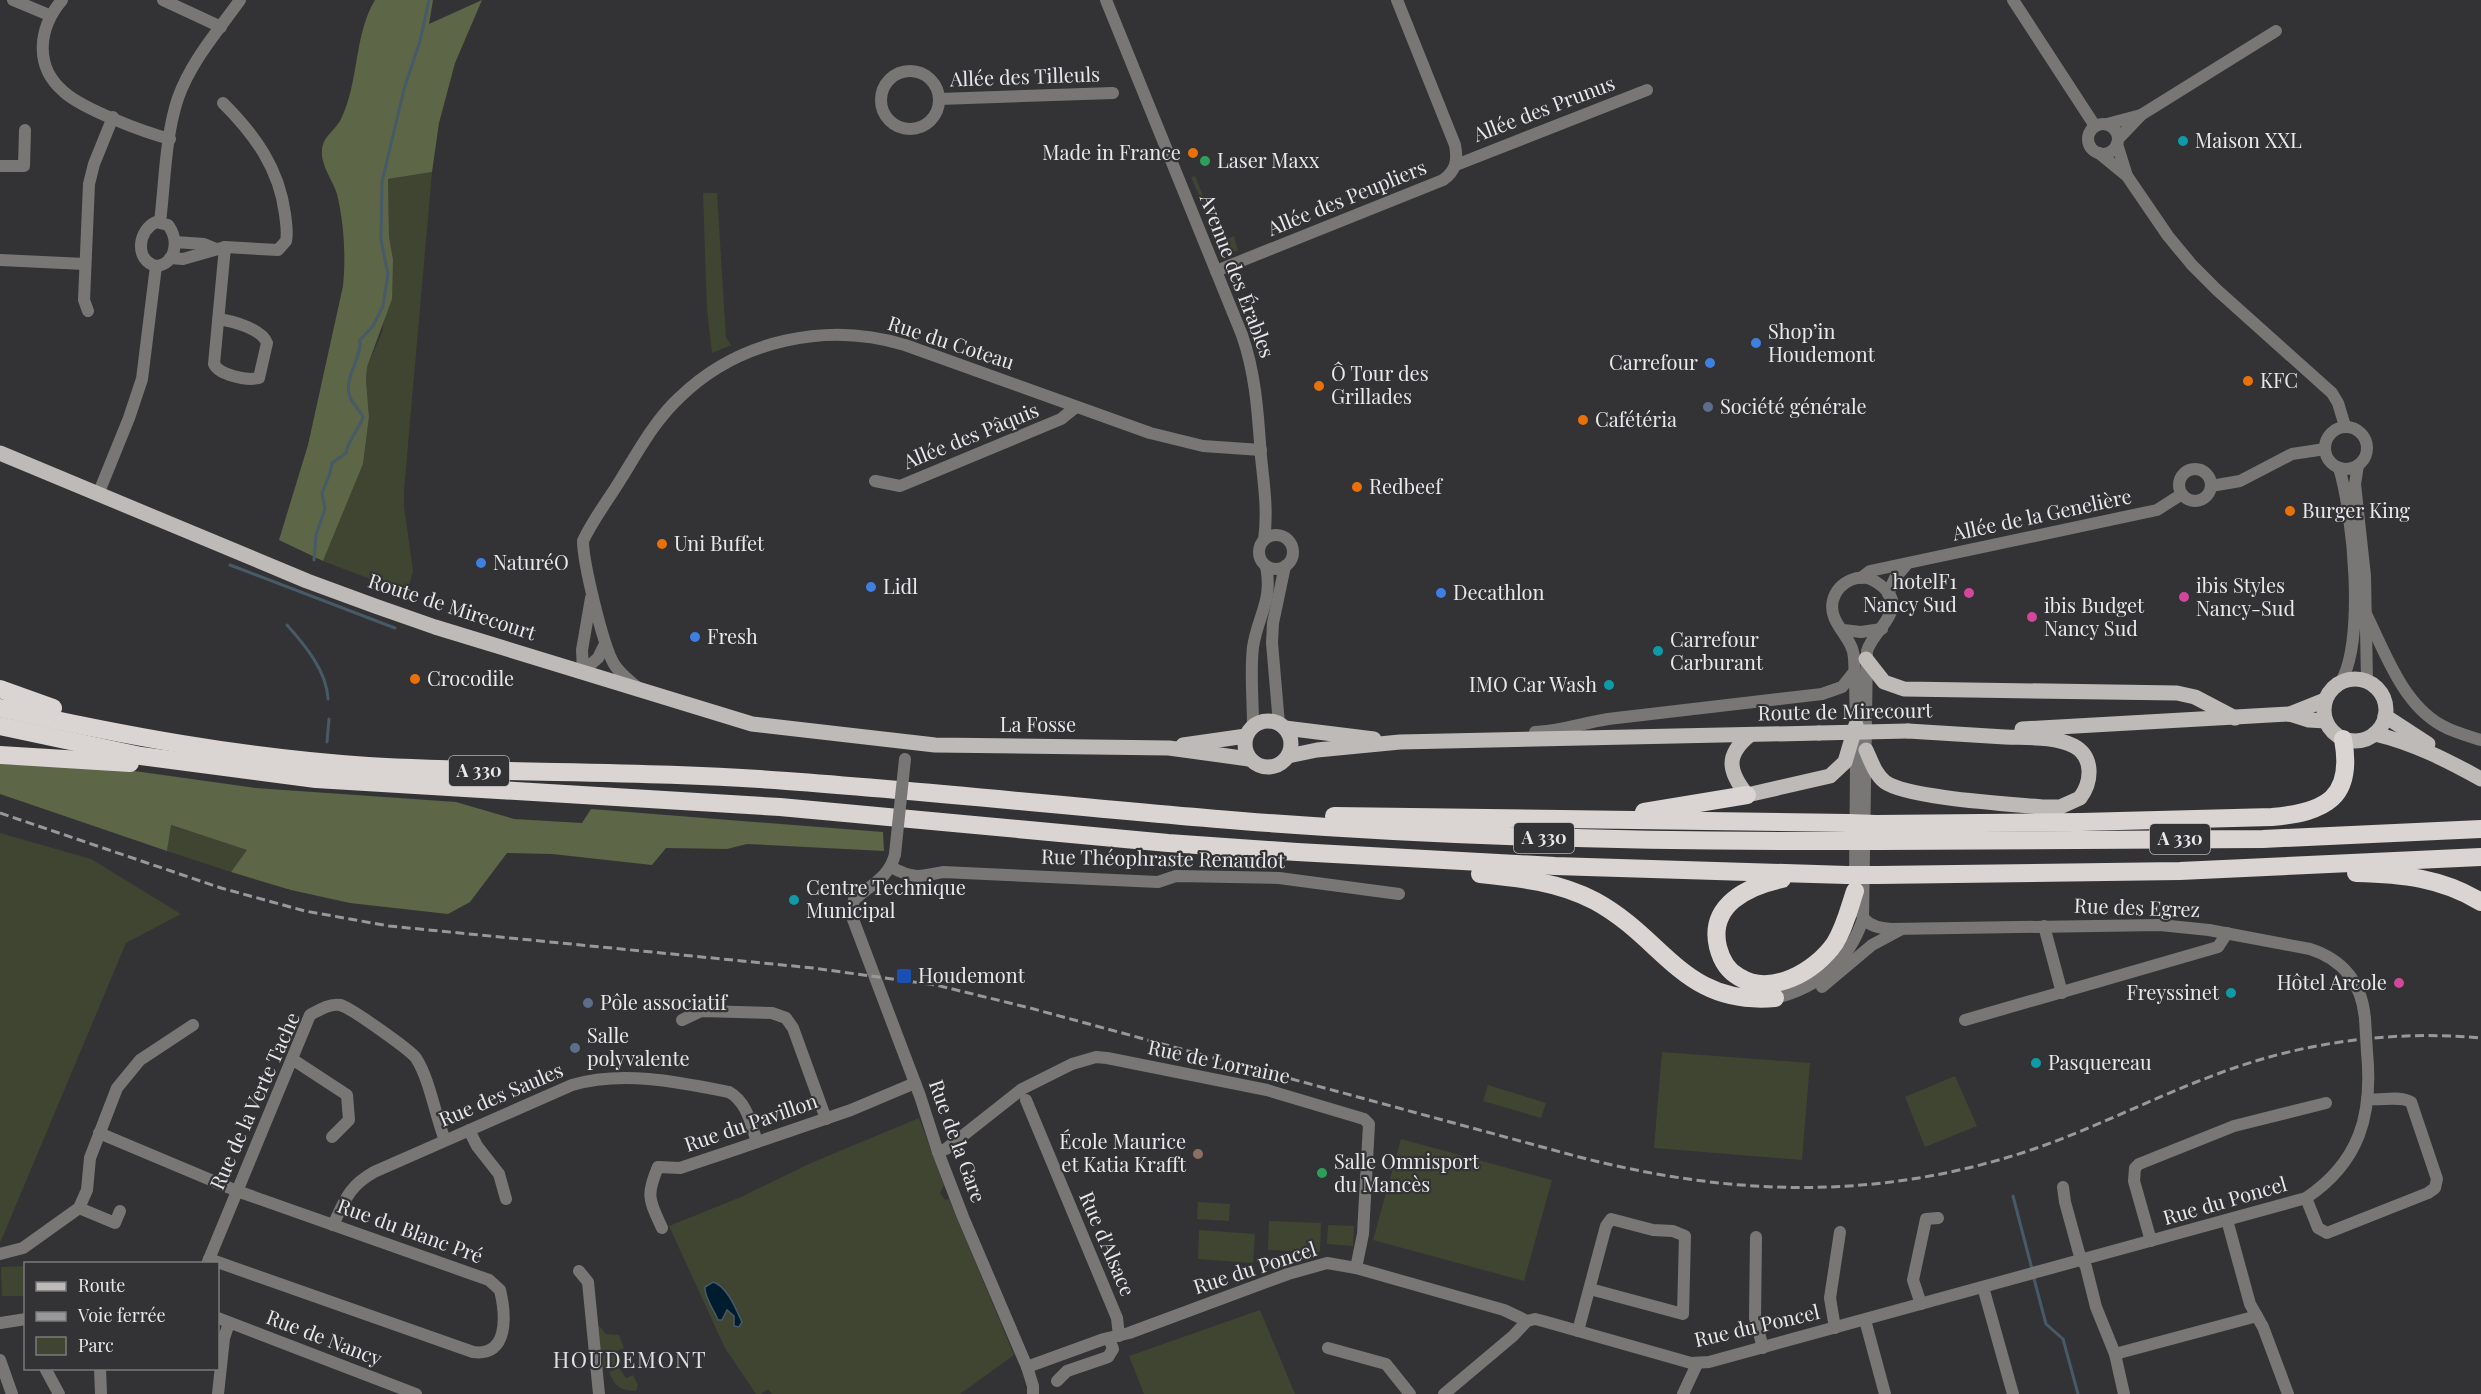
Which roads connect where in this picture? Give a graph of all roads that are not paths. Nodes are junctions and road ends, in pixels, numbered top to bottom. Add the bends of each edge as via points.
1 (13, 0) edge
2 (62, 0) edge
3 (163, 0) edge
4 (240, 0) edge
5 (1106, 0) edge
6 (1397, 0) edge
7 (2013, 0) edge
8 (180, 3) edge
9 (49, 15) junction
10 (220, 27) junction
11 (2276, 31) dead end
12 (1647, 90) dead end
13 (1113, 93) dead end
14 (939, 99) junction
15 (223, 104) dead end
16 (2141, 115) junction
17 (113, 117) junction
18 (2101, 125) junction
19 (25, 130) dead end
20 (170, 140) junction
21 (2117, 142) junction
22 (2099, 153) junction
23 (1456, 165) junction
24 (0, 166) edge
25 (2127, 176) junction
26 (160, 222) junction
27 (175, 242) junction
28 (220, 248) junction
29 (171, 258) junction
30 (0, 260) edge
31 (85, 264) junction
32 (156, 266) junction
33 (1216, 271) junction
34 (88, 311) dead end
35 (218, 319) junction
36 (1076, 407) junction
37 (2344, 426) junction
38 (1261, 450) junction
39 (2325, 450) junction
40 (0, 453) edge
41 (2358, 465) junction
42 (2339, 468) junction
43 (875, 481) dead end
44 (2211, 486) junction
45 (99, 492) junction
46 (2181, 494) junction
47 (1266, 509) junction
48 (1282, 537) junction
49 (1264, 540) junction
50 (1906, 565) junction
51 (1266, 566) junction
52 (1285, 566) junction
53 (1861, 578) junction
54 (592, 591) junction
55 (1888, 594) junction
56 (2364, 610) junction
57 (1882, 629) junction
58 (1843, 630) junction
59 (605, 644) junction
60 (582, 650) junction
61 (1866, 659) junction
62 (562, 665) junction
63 (1854, 670) junction
64 (583, 671) junction
65 (2367, 681) junction
66 (2340, 682) junction
67 (0, 689) edge
68 (640, 690) junction
69 (2325, 700) junction
70 (0, 708) edge
71 (2290, 714) junction
72 (2385, 716) junction
73 (2235, 718) junction
74 (2326, 721) junction
75 (1856, 725) junction
76 (0, 726) edge
77 (1282, 726) junction
78 (1249, 730) junction
79 (1908, 731) junction
80 (2375, 734) junction
81 (1750, 735) junction
82 (2343, 739) junction
83 (1507, 740) junction
84 (2481, 740) edge
85 (1400, 741) junction
86 (908, 742) junction
87 (176, 743) junction
88 (1169, 748) junction
89 (2436, 749) junction
90 (1866, 750) junction
91 (0, 755) edge
92 (1288, 756) junction
93 (1249, 759) junction
94 (2448, 760) junction
95 (2481, 767) edge
96 (228, 769) junction
97 (2481, 779) edge
98 (1747, 795) junction
99 (1522, 818) junction
100 (1242, 821) junction
101 (2481, 829) edge
102 (1848, 832) junction
103 (1877, 832) junction
104 (2481, 857) edge
105 (1427, 860) junction
106 (893, 861) junction
107 (2225, 867) junction
108 (1808, 873) junction
109 (1399, 894) dead end
110 (1860, 897) junction
111 (2481, 902) edge
112 (1863, 919) junction
113 (2044, 926) junction
114 (1884, 928) junction
115 (1903, 928) junction
116 (2227, 933) junction
117 (1807, 988) junction
118 (2062, 993) junction
119 (1775, 998) joint
120 (682, 1020) dead end
121 (1965, 1020) dead end
122 (194, 1025) dead end
123 (2367, 1052) joint
124 (292, 1059) junction
125 (915, 1083) junction
126 (2367, 1099) junction
127 (1026, 1100) dead end
128 (2326, 1103) dead end
129 (826, 1119) junction
130 (469, 1130) junction
131 (99, 1133) junction
132 (332, 1137) dead end
133 (445, 1140) junction
134 (757, 1143) junction
135 (938, 1152) junction
136 (2063, 1187) dead end
137 (237, 1191) junction
138 (2306, 1198) junction
139 (506, 1199) dead end
140 (79, 1208) junction
141 (120, 1211) dead end
142 (1938, 1218) dead end
143 (2227, 1220) junction
144 (333, 1225) junction
145 (662, 1228) dead end
146 (1840, 1232) dead end
147 (1756, 1237) dead end
148 (2151, 1241) junction
149 (0, 1254) edge
150 (2082, 1260) junction
151 (208, 1261) edge
152 (219, 1265) edge
153 (1356, 1268) junction
154 (579, 1271) dead end
155 (1983, 1287) junction
156 (1590, 1289) junction
157 (1921, 1304) junction
158 (0, 1315) edge
159 (2258, 1316) junction
160 (22, 1320) edge
161 (1864, 1320) junction
162 (223, 1321) edge
163 (1527, 1321) junction
164 (0, 1323) edge
165 (1835, 1328) junction
166 (1578, 1331) junction
167 (1114, 1337) junction
168 (1328, 1348) dead end
169 (1763, 1348) junction
170 (2115, 1354) junction
171 (0, 1360) edge
172 (1697, 1364) junction
173 (1027, 1367) junction
174 (46, 1370) edge
175 (100, 1370) edge
176 (1057, 1381) dead end
177 (12, 1394) edge
178 (59, 1394) edge
179 (101, 1394) edge
180 (218, 1394) edge
181 (416, 1394) edge
182 (599, 1394) edge
183 (1033, 1394) edge
184 (1410, 1394) edge
185 (1444, 1394) edge
186 (1683, 1394) edge
187 (1885, 1394) edge
188 (2013, 1394) edge
189 (2124, 1394) edge
190 (2288, 1394) edge

1 - 9 street
2 - 9 street
3 - 8 street
4 - 10 street
5 - 33 street, Avenue des Érables
6 - 23 street, Allée des Peupliers via 1455,145
7 - 18 street
8 - 10 street
9 - 17 street via 43,50 53,78 72,98
10 - 20 street via 184,85
11 - 16 street
12 - 23 street, Allée des Prunus
13 - 14 street, Allée des Tilleuls
14 - 14 street, Allée des Tilleuls via 936,86 927,76 908,70 890,78 880,98 888,120 905,129 918,128 930,121
15 - 28 street via 251,132 267,156 282,196 288,237 278,250
16 - 18 street
16 - 21 street
17 - 20 street
17 - 31 street via 91,173
18 - 21 street via 2114,129
18 - 22 street via 2089,132 2088,141 2092,150
19 - 24 street via 24,166
20 - 26 street
21 - 22 street via 2110,152
21 - 25 street
22 - 25 street
23 - 33 street, Allée des Peupliers via 1443,180
25 - 37 street via 2192,265 2332,393
26 - 27 street via 172,230
26 - 32 street via 148,227 141,242 146,260
27 - 28 street
27 - 29 street
28 - 29 street via 205,255
28 - 35 street
29 - 32 street
30 - 31 street
31 - 34 street via 84,300
32 - 45 street via 142,379
33 - 38 street, Avenue des Érables via 1251,364
35 - 35 street via 216,368 250,380 259,378 266,339 260,333
36 - 38 street, Rue du Coteau via 1168,438 1222,448
36 - 43 street, Allée des Pâquis via 1061,419 900,486
36 - 54 street, Rue du Coteau via 905,345 878,339 840,334 772,343 724,364 696,382 654,427 583,541
37 - 39 street via 2331,432
37 - 41 street via 2361,432 2367,443 2366,455
38 - 47 street, Avenue des Érables
39 - 42 street via 2331,463
39 - 44 street via 2292,454 2240,481
40 - 45 main road, Route de Mirecourt
41 - 42 street
41 - 56 street via 2355,489 2365,576
42 - 66 street via 2355,595 2350,652
44 - 46 street via 2208,494 2197,501
44 - 46 street via 2205,472 2189,470 2179,483
45 - 62 main road, Route de Mirecourt via 317,584 435,627
46 - 50 street, Allée de la Genelière via 2157,510
47 - 48 street, Avenue des Érables
47 - 49 street, Avenue des Érables
48 - 49 street
48 - 52 street via 1292,550
49 - 51 street via 1259,551
50 - 53 street, Allée de la Genelière via 1870,571
50 - 55 street
51 - 52 street
51 - 78 street via 1269,590 1252,658
52 - 77 street via 1272,643
53 - 55 street via 1874,580
53 - 58 street via 1843,584 1833,599 1834,617
54 - 59 street, Rue du Coteau
54 - 60 street, Rue du Coteau
55 - 57 street via 1890,616
56 - 65 street
56 - 84 street via 2408,693 2427,716
57 - 58 street
57 - 61 street via 1868,646
58 - 63 street via 1852,646
59 - 64 street via 598,658
59 - 68 street, Rue du Coteau via 615,667
60 - 62 street
60 - 64 street, Rue du Coteau
61 - 73 main road via 1884,682 1904,689 2177,693 2201,700
61 - 90 street
62 - 64 main road, Route de Mirecourt
63 - 75 street
63 - 83 street via 1842,687 1822,694 1608,719 1562,730 1524,733
64 - 68 main road, Route de Mirecourt
65 - 66 main road
65 - 72 main road via 2384,699
66 - 69 main road
67 - 87 highway via 32,702
68 - 86 main road, Route de Mirecourt via 752,724
69 - 71 main road, Route de Mirecourt
69 - 74 main road
70 - 87 highway, A 330
71 - 73 main road, Route de Mirecourt
71 - 74 main road, Route de Mirecourt
72 - 80 main road
72 - 89 main road
73 - 79 main road, Route de Mirecourt
74 - 82 main road
75 - 98 main road via 1845,762 1830,776
75 - 110 street
76 - 96 highway, A 330 via 141,756
77 - 78 main road via 1266,721
77 - 85 main road, Route de Mirecourt
77 - 92 main road via 1290,738
78 - 88 main road, La Fosse
78 - 93 main road via 1244,748
79 - 81 main road, Route de Mirecourt, bridge
79 - 90 main road via 2065,743 2085,757 2090,771 2088,785 2080,798 2052,808 1925,794 1885,782
80 - 82 main road via 2360,741
80 - 94 main road
81 - 83 main road, Route de Mirecourt
81 - 98 main road via 1736,749 1732,765 1736,781
82 - 103 highway via 2345,778 2327,802 2300,814
83 - 85 main road, Route de Mirecourt
85 - 92 main road, Route de Mirecourt
86 - 88 main road, La Fosse
86 - 106 street, bridge
87 - 100 highway, A 330 via 363,765 783,780
88 - 93 main road, La Fosse
89 - 94 main road
89 - 95 main road
90 - 110 street
91 - 96 highway
92 - 93 main road via 1279,765 1266,768
94 - 97 main road
96 - 105 highway, A 330 via 316,779 768,806 1168,843
98 - 99 highway via 1650,811
99 - 100 highway via 1304,816
99 - 102 highway
100 - 102 highway, A 330 via 1674,842
101 - 103 highway, A 330 via 2263,839
102 - 103 highway, A 330, bridge
104 - 107 highway, A 330
105 - 108 highway, A 330
105 - 119 highway via 1449,871 1531,879 1568,889 1619,918 1678,968 1717,993 1752,1000
106 - 109 street, Rue Théophraste Renaudot via 906,875 922,877 943,872 1158,882 1176,876 1279,878
106 - 125 street, Rue de la Gare via 882,878 854,900 851,907
107 - 108 highway, A 330, bridge via 2180,871
107 - 111 highway via 2272,874 2409,876 2453,887
108 - 110 highway via 1751,888 1720,915 1716,937 1723,961 1739,977 1769,984 1812,966 1835,942
110 - 112 street
110 - 114 street
112 - 114 street via 1874,927
112 - 117 street via 1843,957
113 - 115 street, Rue des Egrez
113 - 116 street, Rue des Egrez via 2160,925
113 - 118 street
114 - 115 street, Rue des Egrez
115 - 117 street via 1872,945 1823,986
116 - 118 street via 2218,946
116 - 123 street, Rue des Egrez, bridge via 2310,949 2335,960 2347,971 2364,1004
117 - 119 street
118 - 121 street
120 - 129 street via 700,1011 772,1013 786,1018
122 - 131 street via 127,1073
123 - 126 street, Rue du Poncel
124 - 132 street via 347,1095 350,1120
124 - 133 street, Rue de la Verte Tache via 310,1015 325,1006 340,1005 353,1011 415,1056
124 - 137 street, Rue de la Verte Tache
125 - 129 street, Rue du Pavillon
125 - 135 street, Rue de la Gare
126 - 138 street, Rue du Poncel via 2357,1140 2345,1163 2333,1178
126 - 138 street via 2405,1098 2414,1105 2437,1179 2435,1188 2327,1233 2318,1228
127 - 167 street, Rue d'Alsace via 1117,1318
128 - 148 street via 2234,1126 2139,1164 2134,1181
129 - 134 street, Rue du Pavillon
130 - 133 street, Rue des Saules
130 - 134 street, Rue des Saules via 572,1085 624,1077 729,1092 743,1103
130 - 139 street via 499,1174
131 - 137 street, Rue du Blanc Pré
131 - 140 street via 90,1158 87,1190
133 - 144 street, Rue des Saules via 359,1180
134 - 145 street, Rue du Pavillon via 680,1168 658,1167 649,1197
135 - 153 street, Rue de Lorraine via 1022,1089 1072,1064 1096,1057 1267,1090 1368,1121 1364,1234
135 - 173 street, Rue de la Gare
136 - 150 street
137 - 144 street, Rue du Blanc Pré
137 - 151 street, Rue de la Verte Tache
138 - 143 street, Rue du Poncel
140 - 141 street via 116,1223
140 - 149 street via 23,1248
142 - 157 street via 1926,1219 1913,1280
143 - 148 street, Rue du Poncel
143 - 159 street via 2250,1304
144 - 152 street, Rue du Blanc Pré via 496,1285 502,1298 503,1335 498,1345 487,1352 473,1352
146 - 165 street via 1830,1298
147 - 169 street via 1755,1317
148 - 150 street, Rue du Poncel
150 - 155 street, Rue du Poncel
150 - 170 street
153 - 163 street, Rue du Poncel via 1504,1310
153 - 167 street, Rue du Poncel via 1320,1264
154 - 182 street via 588,1282
155 - 157 street, Rue du Poncel
155 - 188 street
156 - 156 street via 1683,1314 1685,1236 1611,1219
156 - 166 street
157 - 161 street, Rue du Poncel
158 - 160 street
159 - 170 street
159 - 190 street
160 - 164 street
161 - 165 street, Rue du Poncel
161 - 187 street
162 - 180 street
162 - 181 street, Rue de Nancy
163 - 166 street, Rue du Poncel via 1535,1319
163 - 185 street
165 - 169 street, Rue du Poncel
166 - 172 street, Rue du Poncel
167 - 173 street, Rue du Poncel
167 - 176 street via 1108,1357 1066,1371
168 - 184 street via 1386,1364
169 - 172 street, Rue du Poncel
170 - 189 street
171 - 177 street
172 - 186 street
173 - 183 street, Rue de la Gare
174 - 178 street
175 - 179 street

